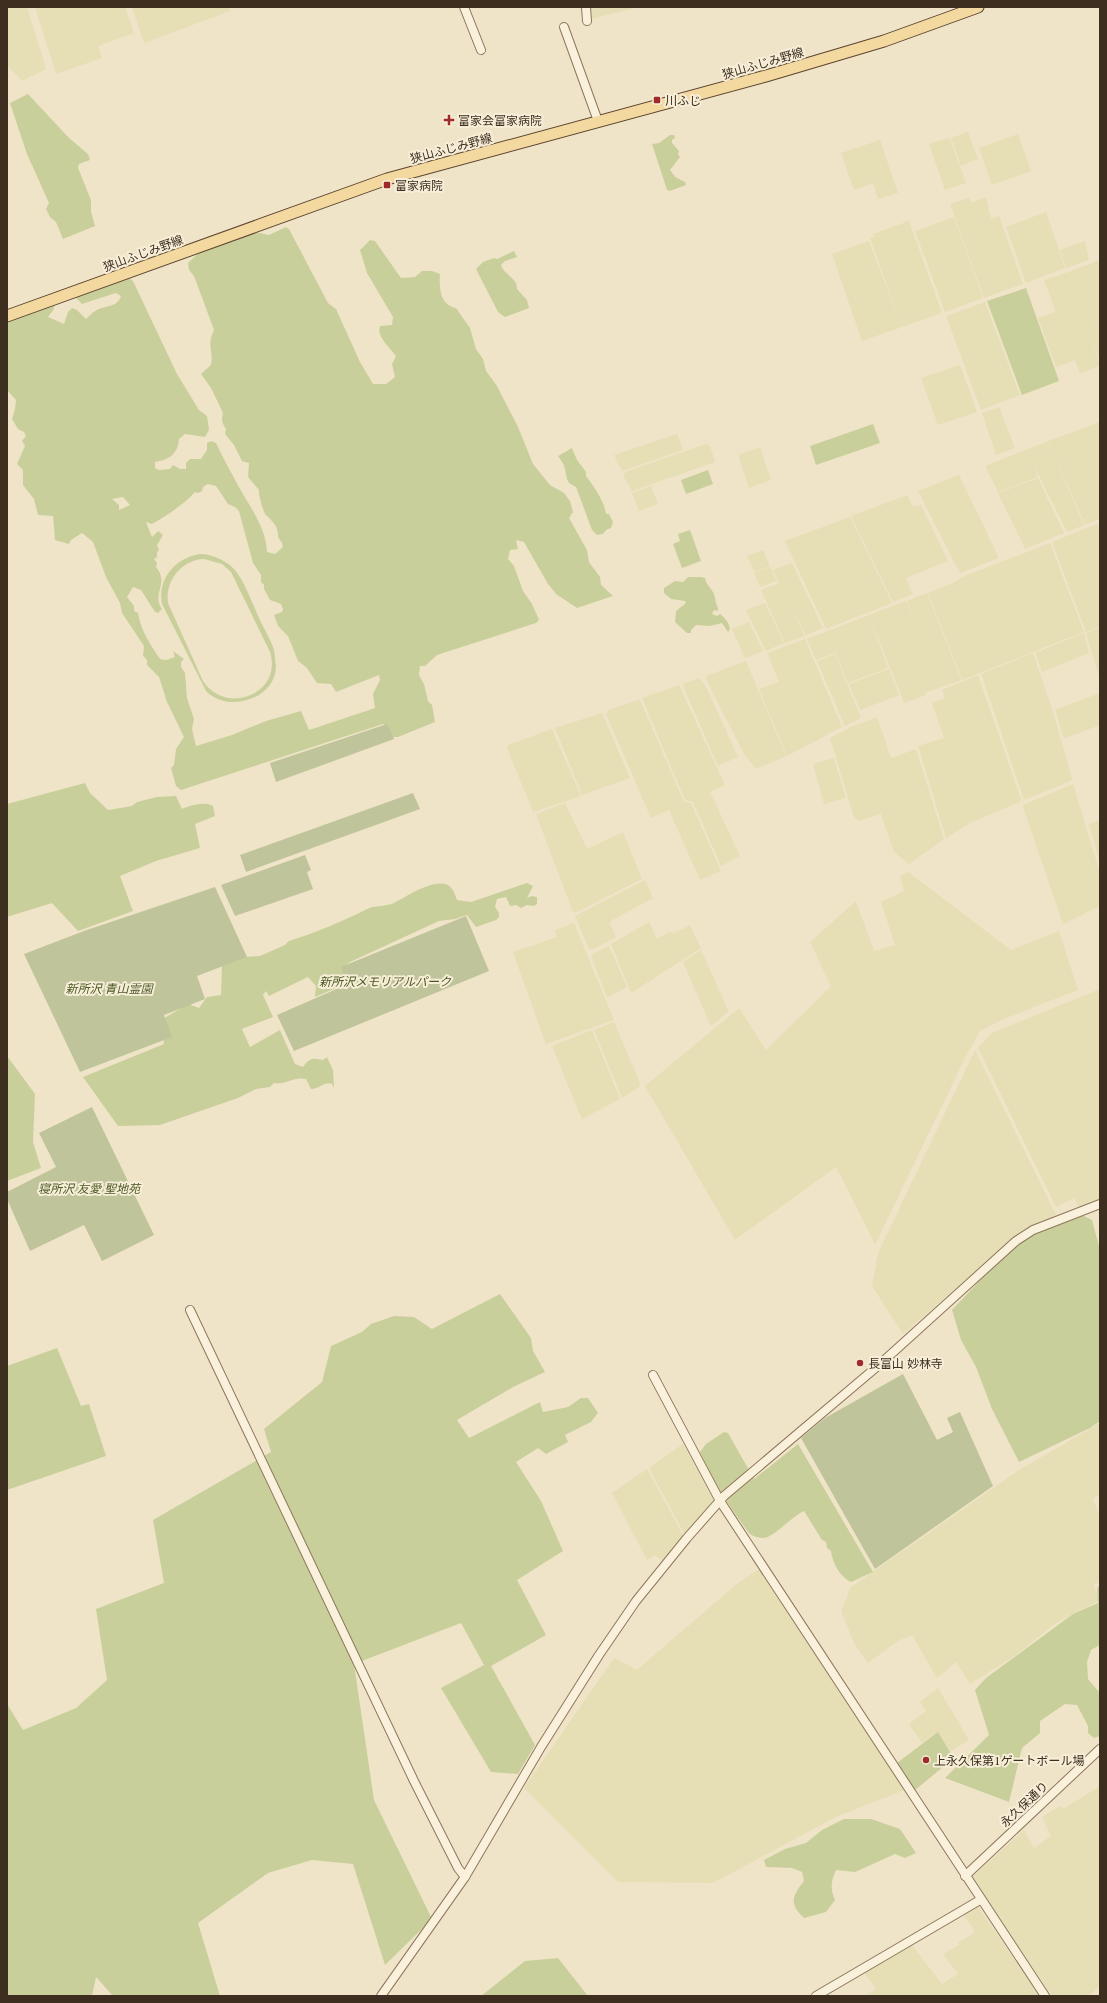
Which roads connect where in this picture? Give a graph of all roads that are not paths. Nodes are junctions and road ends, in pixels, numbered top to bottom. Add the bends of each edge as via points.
1 (464, 7) edge
2 (586, 7) edge
3 (978, 7) edge
4 (587, 21) dead end
5 (564, 27) dead end
6 (481, 50) dead end
7 (598, 121) junction
8 (7, 316) edge
9 (1100, 1204) edge
10 (190, 1310) dead end
11 (653, 1375) dead end
12 (720, 1501) junction
13 (1100, 1749) edge
14 (965, 1876) junction
15 (465, 1877) junction
16 (980, 1900) junction
17 (381, 1996) edge
18 (816, 1996) edge
19 (1045, 1996) edge

1 - 6 street
2 - 4 street
3 - 7 main road, 狭山ふじみ野線 via 877,43
5 - 7 street
7 - 8 main road, 狭山ふじみ野線 via 388,179
9 - 12 street via 1038,1228 1016,1241 879,1365
10 - 15 street via 414,1781
11 - 12 street
12 - 14 street
12 - 15 street via 636,1601 599,1655 541,1747
13 - 14 street, 永久保通り
14 - 16 street
15 - 17 street
16 - 18 street
16 - 19 street

